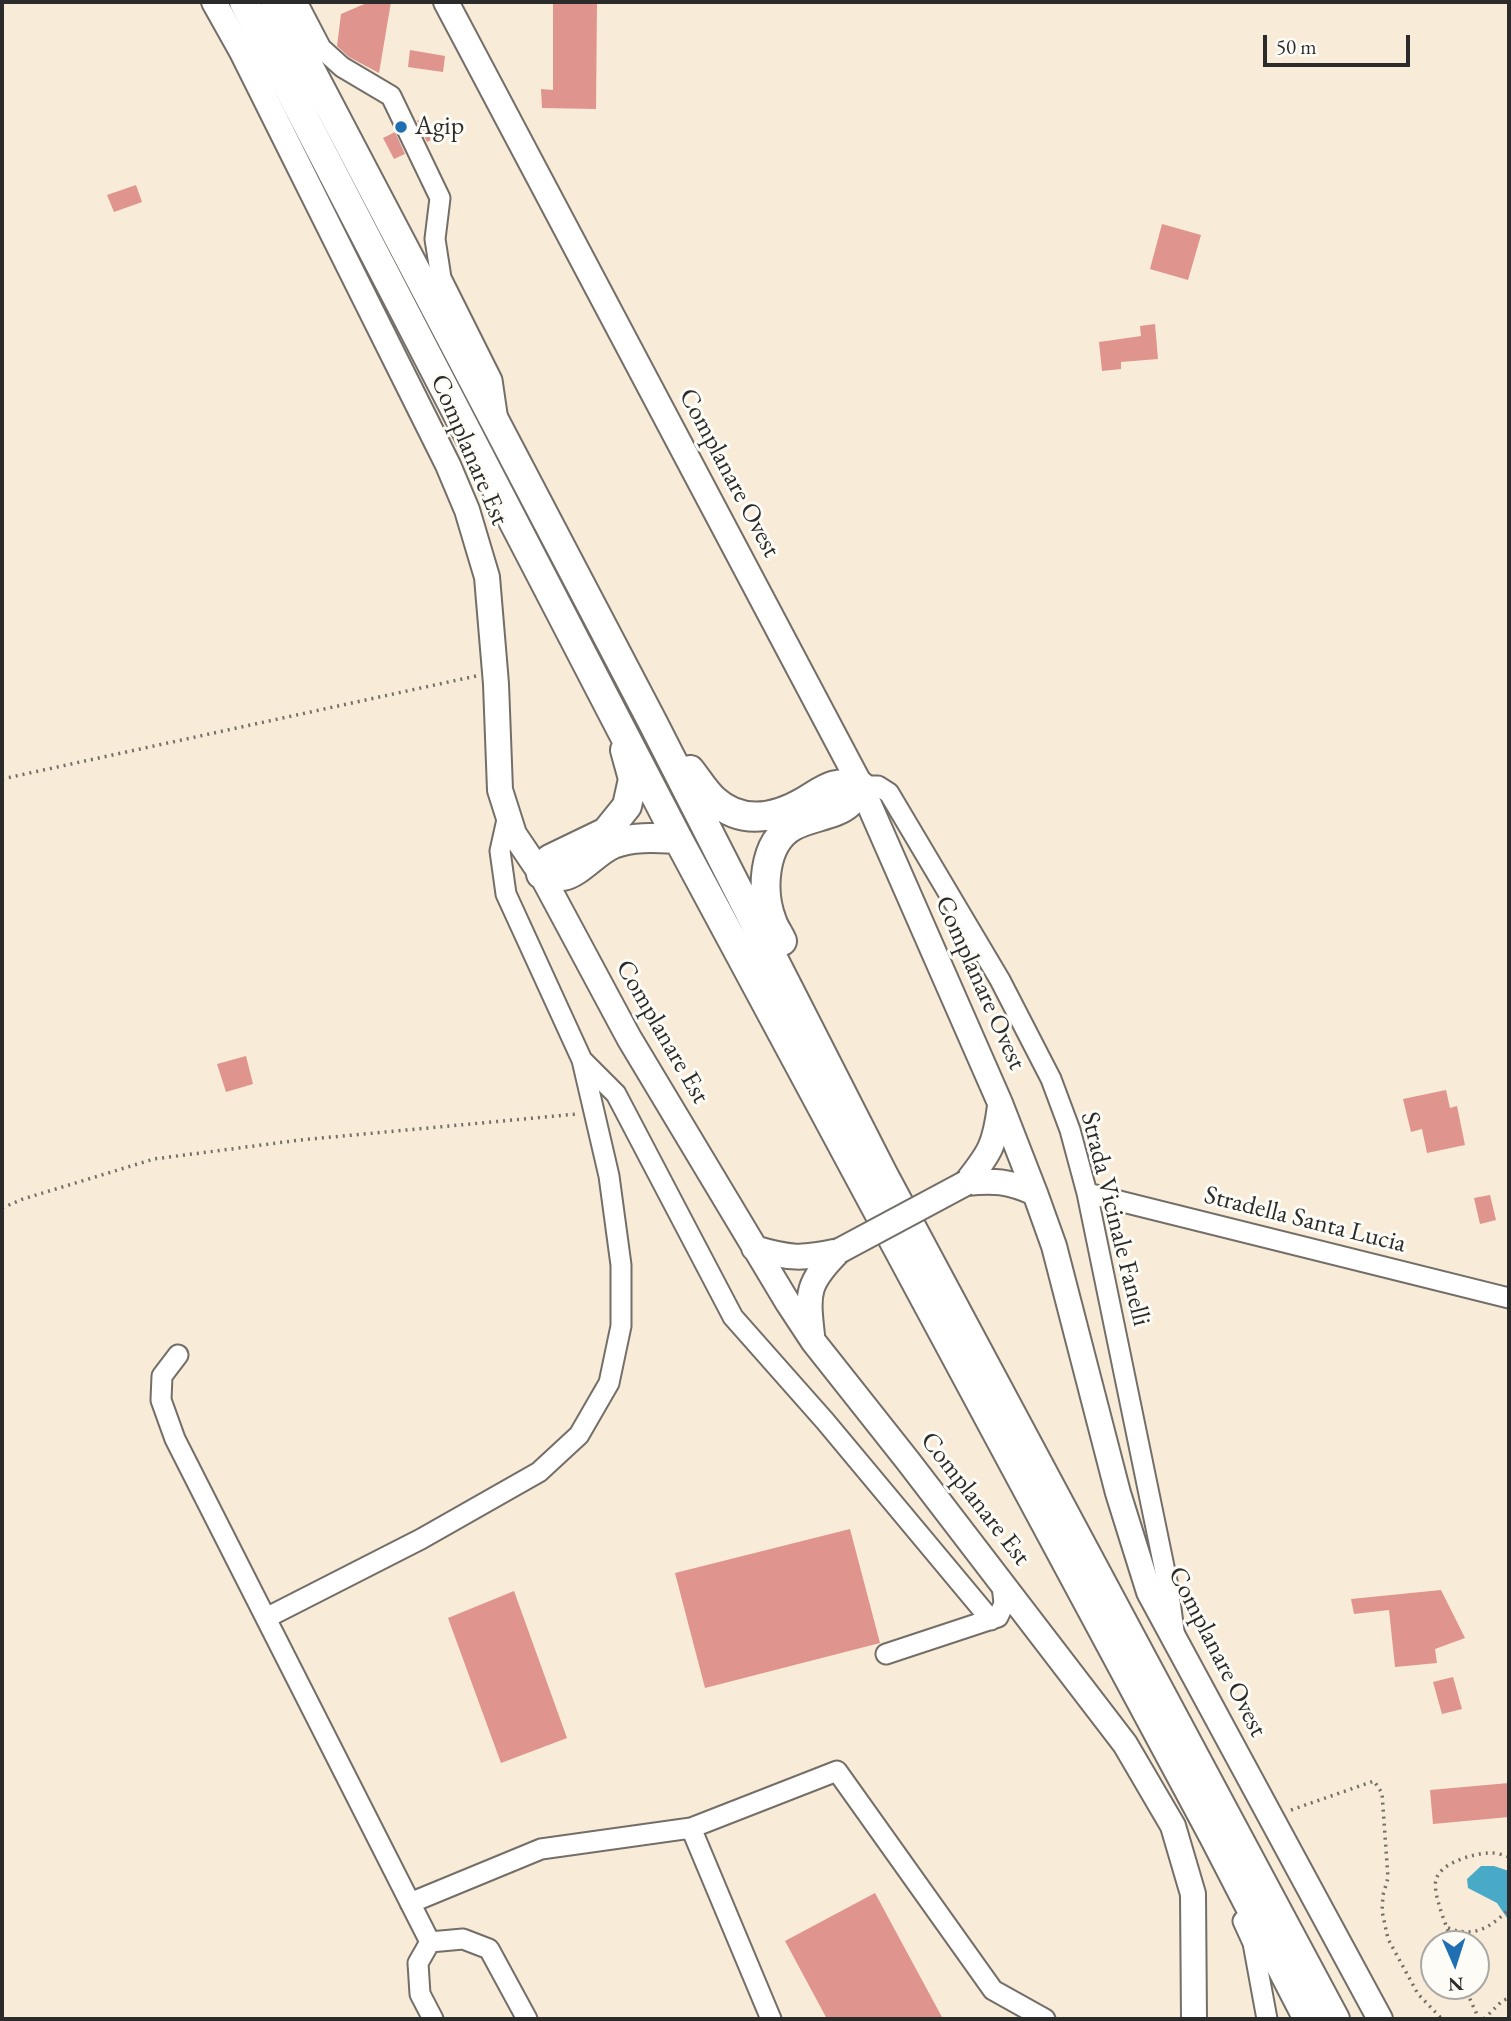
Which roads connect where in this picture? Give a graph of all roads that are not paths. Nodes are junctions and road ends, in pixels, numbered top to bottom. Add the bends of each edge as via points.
1 (214, 2) edge
2 (244, 2) edge
3 (275, 2) edge
4 (297, 2) edge
5 (446, 2) edge
6 (500, 433) junction
7 (615, 714) junction
8 (652, 721) junction
9 (861, 786) junction
10 (508, 815) junction
11 (678, 839) junction
12 (541, 874) junction
13 (582, 1060) junction
14 (1000, 1103) junction
15 (883, 1174) junction
16 (966, 1183) junction
17 (1035, 1193) junction
18 (1087, 1193) junction
19 (754, 1248) junction
20 (839, 1251) junction
21 (1509, 1298) edge
22 (813, 1341) junction
23 (178, 1355) dead end
24 (1002, 1584) junction
25 (266, 1618) junction
26 (991, 1620) junction
27 (1175, 1642) junction
28 (886, 1654) dead end
29 (691, 1828) junction
30 (1213, 1835) junction
31 (410, 1903) junction
32 (430, 1942) junction
33 (433, 2019) edge
34 (527, 2019) edge
35 (771, 2019) edge
36 (1045, 2019) edge
37 (1194, 2019) edge
38 (1267, 2019) edge
39 (1308, 2019) edge
40 (1335, 2019) edge
41 (1380, 2019) edge

1 - 10 main road, Complanare Est via 467,510 487,577 500,790
2 - 7 highway
3 - 6 highway
4 - 6 street via 321,48 342,67 391,96 440,198 435,239 441,278 492,380
5 - 9 main road, Complanare Ovest
6 - 8 highway
7 - 11 highway
7 - 12 highway via 633,779 628,806 606,832 550,859
8 - 9 highway via 714,800 749,818 774,816 841,783
8 - 15 highway
9 - 14 main road, Complanare Ovest
9 - 15 highway via 849,804 789,828 776,842 767,870 767,899 772,921 847,1069
9 - 18 street, Strada Vicinale Fanelli via 878,786 889,793 1000,980 1051,1079
10 - 12 main road, Complanare Est via 514,834
10 - 13 street via 500,851 506,894
11 - 12 highway via 647,837 614,844 562,877
11 - 30 highway
12 - 19 main road, Complanare Est via 629,1038
13 - 25 street via 609,1176 621,1265 621,1326 609,1383 579,1435 539,1472
13 - 26 street via 616,1094 733,1317
14 - 16 main road via 997,1135
14 - 17 main road, Complanare Ovest
15 - 40 highway
16 - 17 main road via 1012,1182
16 - 20 main road, bridge
17 - 27 main road, Complanare Ovest via 1054,1246 1149,1592
18 - 21 street, Stradella Santa Lucia
18 - 27 street, Strada Vicinale Fanelli via 1168,1586
19 - 20 main road via 806,1258
19 - 22 main road, Complanare Est
20 - 22 main road via 812,1283 808,1302
22 - 24 main road, Complanare Est
23 - 25 street via 162,1376 161,1400 175,1439
24 - 26 street via 1004,1604 998,1617
24 - 37 main road, Complanare Est via 1125,1744 1173,1826 1193,1894
25 - 31 street
26 - 28 street
27 - 41 main road, Complanare Ovest
29 - 31 street via 541,1849
29 - 35 street
29 - 36 street via 837,1771 993,1990
30 - 38 street via 1224,1879 1253,1943
30 - 39 highway
31 - 32 street
32 - 33 street via 418,1963 420,1994
32 - 34 street via 463,1939 488,1949

